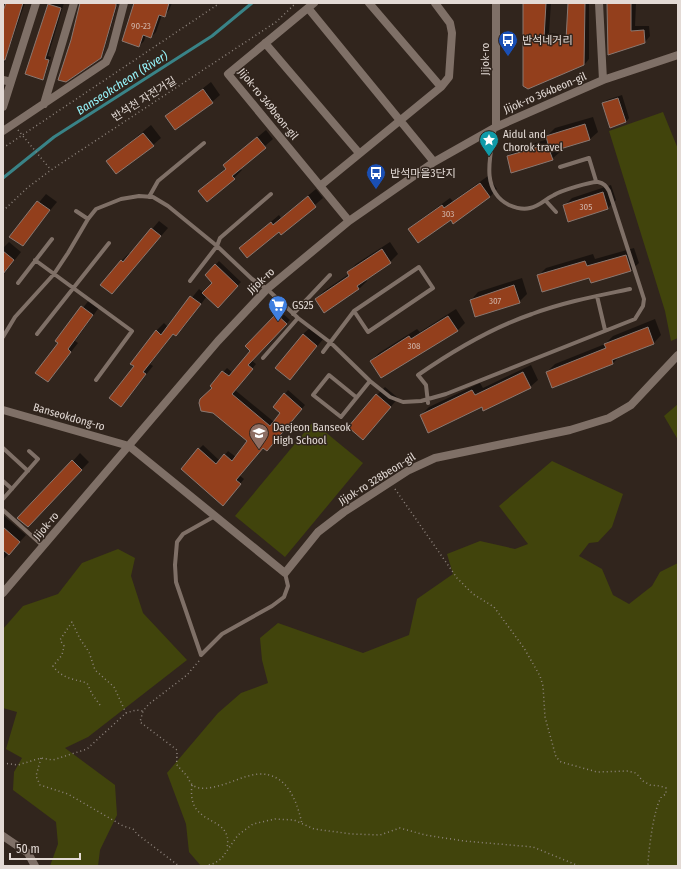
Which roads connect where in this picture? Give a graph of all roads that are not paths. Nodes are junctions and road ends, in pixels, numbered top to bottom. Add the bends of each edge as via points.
1 (36, 3) edge
2 (74, 3) edge
3 (124, 3) edge
4 (369, 3) edge
5 (435, 3) edge
6 (496, 3) edge
7 (599, 3) edge
8 (311, 6) edge
9 (265, 44) junction
10 (678, 55) edge
11 (603, 80) junction
12 (7, 81) edge
13 (441, 87) junction
14 (44, 104) junction
15 (3, 107) edge
16 (400, 120) junction
17 (496, 127) junction
18 (3, 131) edge
19 (204, 143) dead end
20 (359, 153) junction
21 (434, 162) junction
22 (560, 167) dead end
23 (596, 181) junction
24 (320, 186) junction
25 (271, 194) dead end
26 (148, 197) junction
27 (546, 202) junction
28 (76, 211) dead end
29 (556, 212) dead end
30 (88, 219) junction
31 (349, 221) junction
32 (52, 239) dead end
33 (109, 243) dead end
34 (217, 246) junction
35 (35, 260) junction
36 (54, 274) junction
37 (330, 276) dead end
38 (190, 281) dead end
39 (18, 283) dead end
40 (73, 288) junction
41 (267, 289) junction
42 (630, 289) dead end
43 (597, 296) junction
44 (354, 311) junction
45 (293, 314) junction
46 (298, 318) junction
47 (605, 330) junction
48 (37, 334) dead end
49 (3, 337) edge
50 (331, 343) junction
51 (323, 352) dead end
52 (678, 355) edge
53 (263, 358) dead end
54 (96, 380) dead end
55 (370, 381) junction
56 (356, 397) junction
57 (428, 401) junction
58 (3, 410) edge
59 (128, 446) junction
60 (3, 448) edge
61 (29, 451) dead end
62 (28, 471) junction
63 (3, 481) edge
64 (12, 489) junction
65 (3, 499) edge
66 (3, 510) edge
67 (215, 516) junction
68 (44, 546) junction
69 (285, 573) junction
70 (3, 593) edge
71 (3, 836) edge
72 (35, 866) edge

1 - 12 street
2 - 14 street
3 - 14 street via 112,50 106,62
4 - 13 street
5 - 13 street via 450,23 452,33 449,77
6 - 17 street, Jijok-ro
7 - 11 street, Jijok-ro 364beon-gil
8 - 9 street, Jijok-ro 349beon-gil
8 - 16 street, Jijok-ro 349beon-gil
9 - 20 street
9 - 24 street, Jijok-ro 349beon-gil via 228,74
10 - 11 street, Jijok-ro 364beon-gil
11 - 17 street, Jijok-ro 364beon-gil
12 - 15 street
13 - 16 street
14 - 18 street
16 - 20 street
16 - 21 street, Jijok-ro 349beon-gil
17 - 21 street, Jijok-ro
17 - 27 lane via 489,177 498,196 504,202 523,209
19 - 26 lane via 158,181
20 - 24 street
21 - 31 street, Jijok-ro
22 - 23 lane via 588,158
23 - 27 lane via 553,195
23 - 47 lane via 604,184 609,191 644,299 635,320 615,329
24 - 31 street, Jijok-ro 349beon-gil
25 - 34 lane via 220,238
26 - 30 lane via 139,196 116,201 96,210
26 - 34 lane via 168,206
27 - 29 lane
28 - 30 lane
30 - 36 lane
31 - 41 street, Jijok-ro
32 - 35 lane
33 - 40 lane
34 - 38 lane
34 - 41 lane via 252,279
35 - 36 lane
35 - 39 lane
36 - 40 lane
36 - 49 lane via 15,317
37 - 45 lane
40 - 48 lane
40 - 54 lane via 132,331
41 - 45 lane
41 - 59 street, Jijok-ro via 218,341
42 - 43 lane
43 - 47 lane
43 - 57 lane via 560,304 531,314 478,337 441,359 418,375 426,386
44 - 44 lane via 419,267 433,288 368,332
44 - 50 lane
45 - 46 lane
46 - 50 lane
46 - 53 lane
47 - 57 lane
50 - 51 lane
50 - 55 lane
52 - 69 street, Jijok-ro 328beon-gil via 631,405 609,418 570,430 435,458 409,470 318,532
55 - 56 lane
55 - 57 lane via 390,397 403,402
56 - 56 lane via 340,417 313,395 329,375
58 - 59 street, Banseokdong-ro
59 - 67 street
59 - 68 street, Jijok-ro
60 - 62 lane
61 - 62 lane via 38,459
62 - 64 lane
63 - 64 lane
64 - 65 lane
66 - 68 lane
67 - 69 street
67 - 69 lane via 182,534 177,542 176,582 201,656 222,634 284,597 288,586
68 - 70 street, Jijok-ro
71 - 72 street via 28,853

